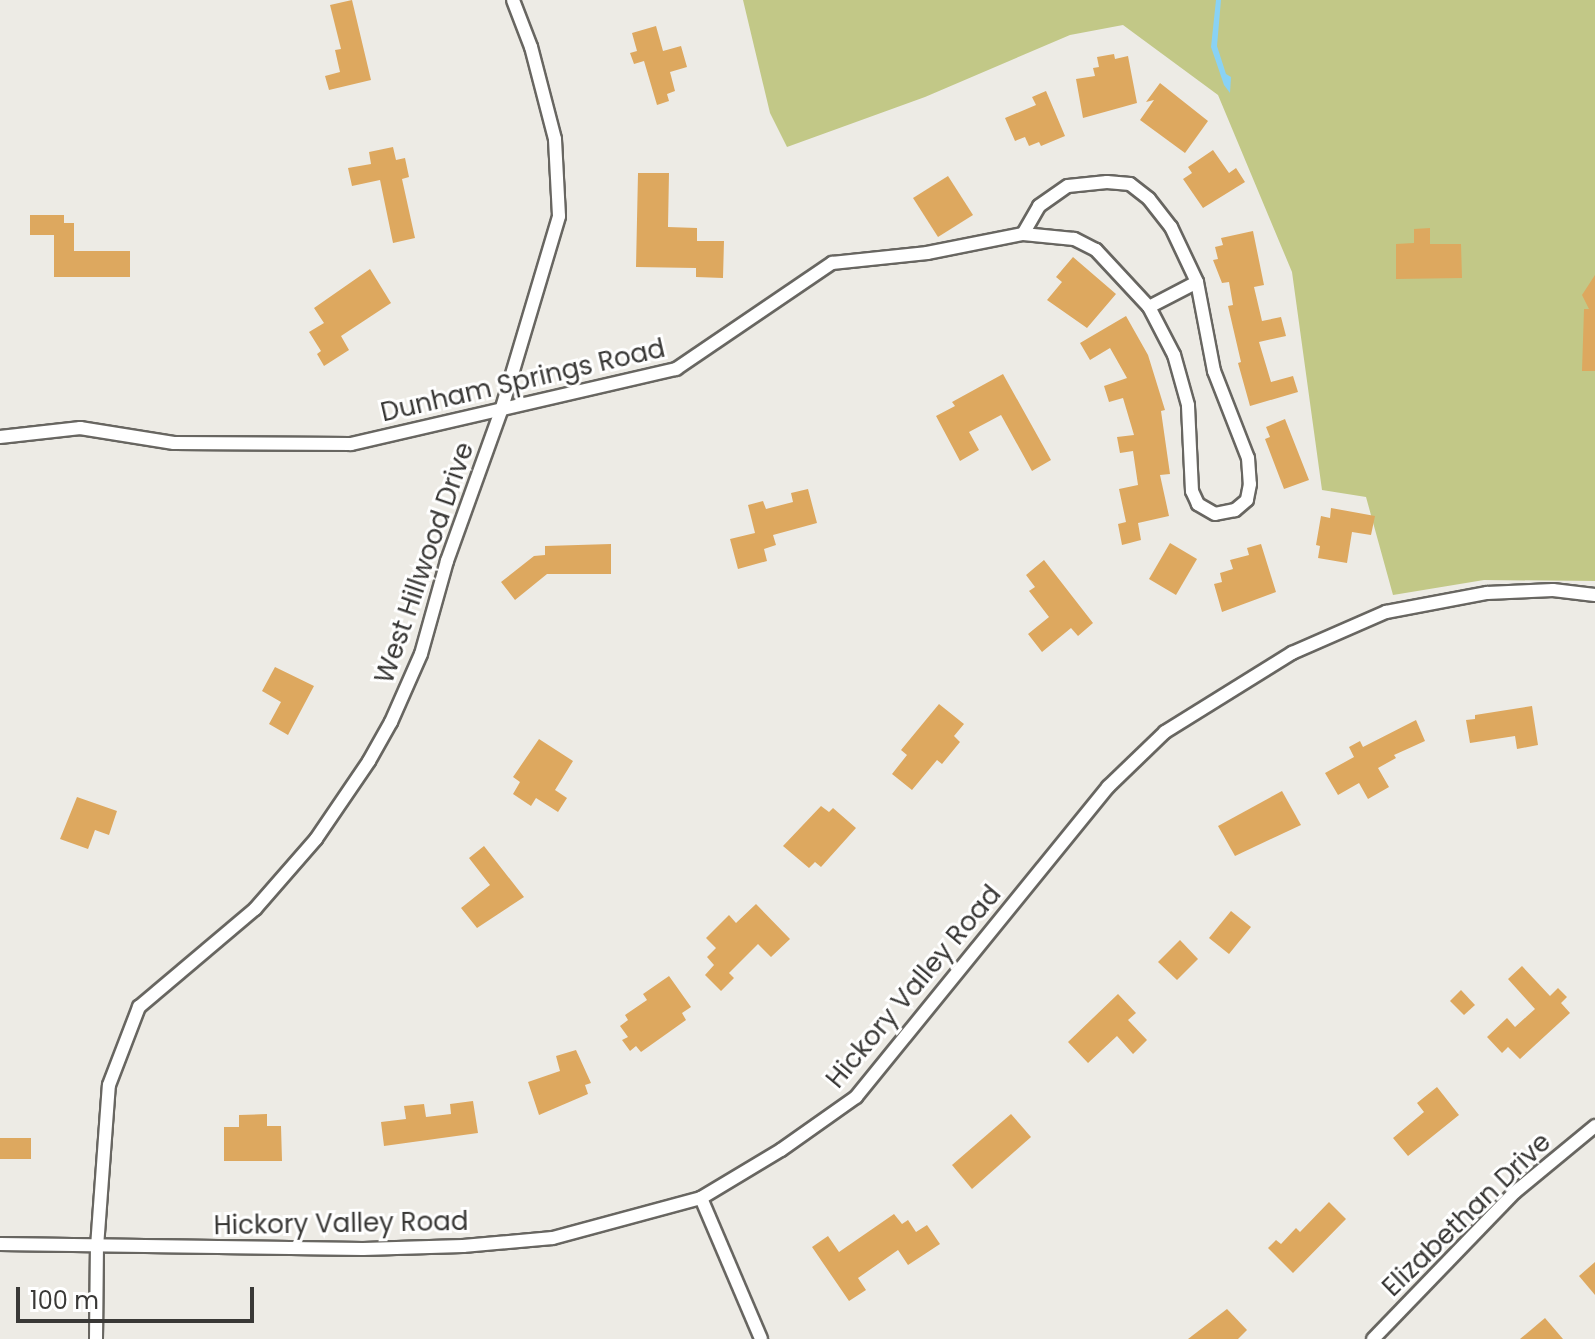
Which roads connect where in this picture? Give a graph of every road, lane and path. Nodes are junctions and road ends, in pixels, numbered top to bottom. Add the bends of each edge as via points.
1 (513, 0) edge
2 (1023, 234) junction
3 (1197, 282) junction
4 (1149, 307) junction
5 (501, 411) junction
6 (0, 437) edge
7 (1595, 595) edge
8 (1595, 1126) edge
9 (701, 1198) junction
10 (0, 1244) edge
11 (97, 1247) junction
12 (96, 1339) edge
13 (761, 1339) edge
14 (1373, 1339) edge

1 - 5 street, West Hillwood Drive via 555,139 559,216
2 - 3 street via 1039,206 1068,186 1130,184 1171,227
2 - 4 street, Dunham Springs Road via 1074,239 1096,250
2 - 5 street, Dunham Springs Road via 927,253 832,263 676,369
3 - 4 street
3 - 4 street, Dunham Springs Road via 1214,371 1248,458 1247,500 1235,510 1215,514 1198,504 1192,491 1188,405 1174,355
5 - 6 street, Dunham Springs Road via 351,444 174,443 80,428
5 - 11 street, West Hillwood Drive via 447,561 421,654 369,761 316,839 255,909 139,1007 109,1085
7 - 9 street, Hickory Valley Road via 1553,590 1487,593 1386,612 1280,659 1165,732 1108,787 856,1097
8 - 14 street, Elizabethan Drive via 1515,1192
9 - 11 street, Hickory Valley Road via 553,1238 463,1246
9 - 13 street
10 - 11 street, Hickory Valley Road
11 - 12 street, West Hillwood Drive

